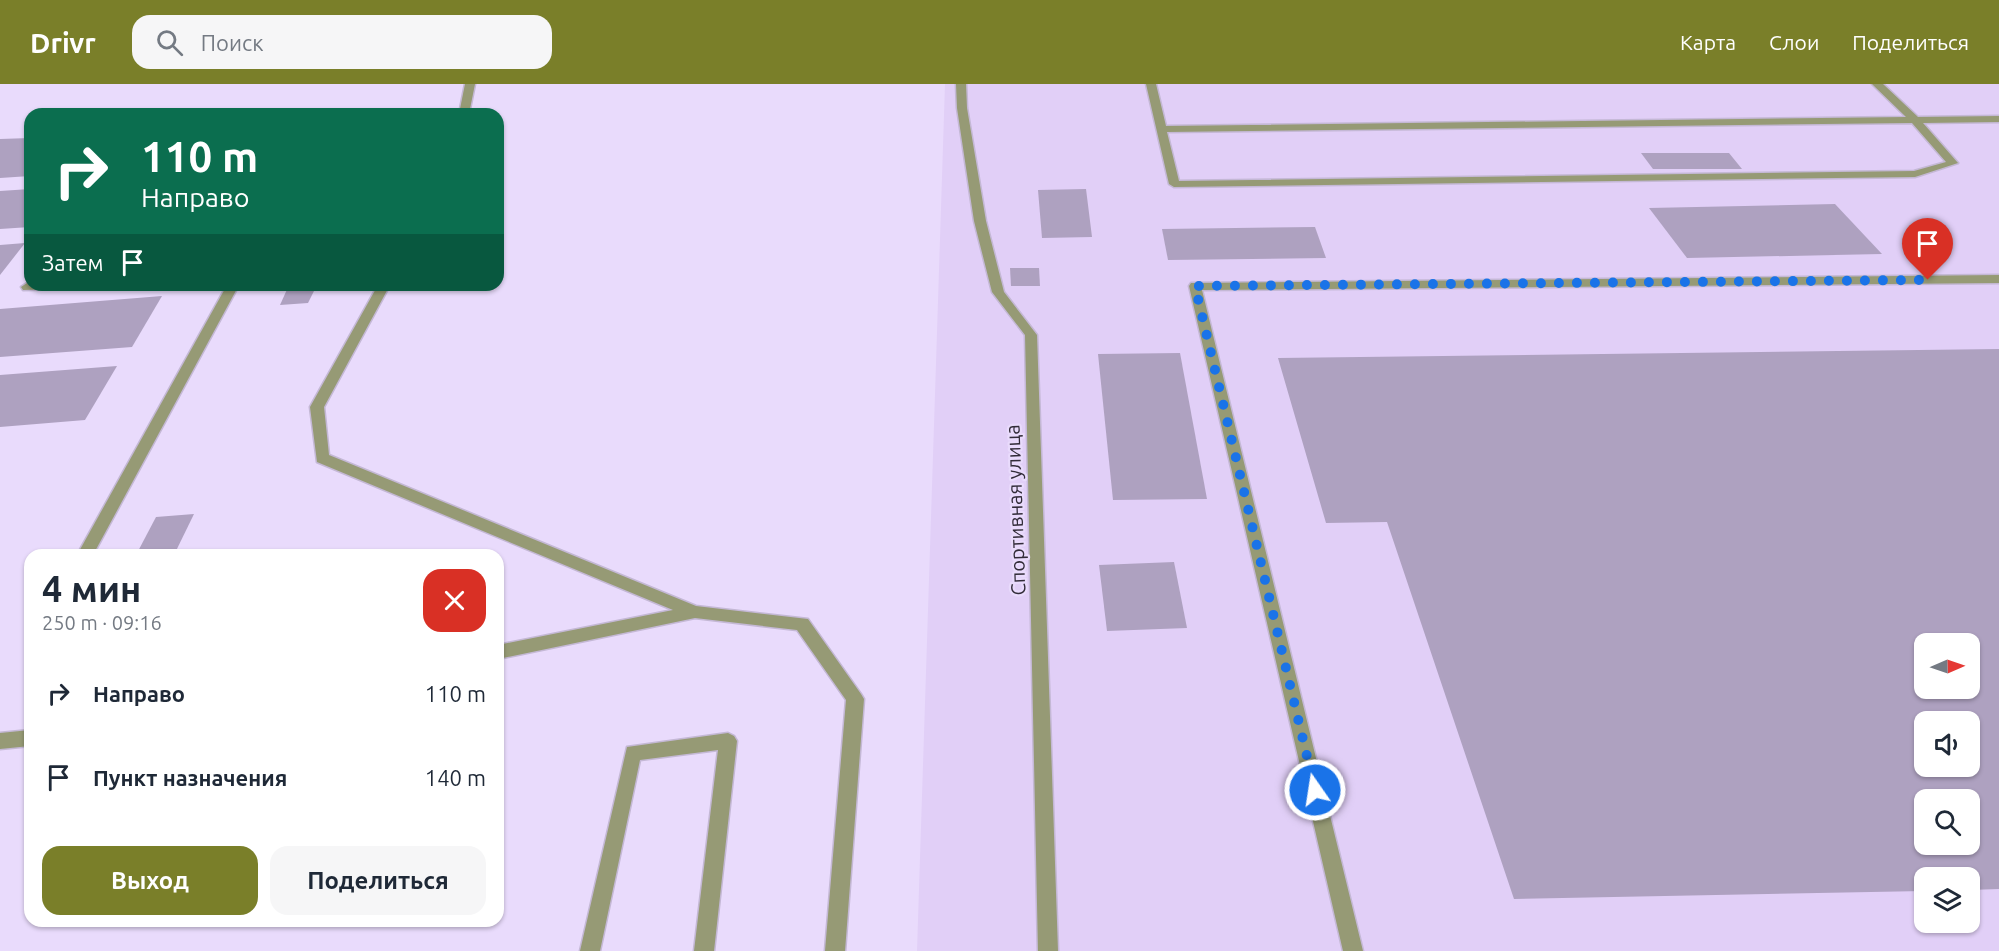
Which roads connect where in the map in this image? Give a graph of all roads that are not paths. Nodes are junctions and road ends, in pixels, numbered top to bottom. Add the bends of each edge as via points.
1 (470, 84) edge
2 (961, 84) edge
3 (1151, 84) edge
4 (1877, 84) edge
5 (465, 108) edge
6 (1999, 119) edge
7 (1915, 120) junction
8 (1160, 129) junction
9 (1999, 279) edge
10 (230, 291) edge
11 (381, 291) edge
12 (89, 549) edge
13 (695, 612) junction
14 (504, 651) edge
15 (24, 739) edge
16 (0, 741) edge
17 (590, 951) edge
18 (704, 951) edge
19 (835, 951) edge
20 (1048, 951) edge
21 (1353, 951) edge

1 - 5 street
2 - 20 street, Спортивная улица via 980,221 998,292 1032,334
3 - 8 street
4 - 7 street
6 - 7 street
7 - 8 street
7 - 8 street via 1953,163 1915,174 1174,184
9 - 21 street via 1195,286
10 - 12 street
11 - 13 street via 317,407 321,458
13 - 14 street
13 - 19 street via 802,624 855,699
15 - 16 street
17 - 18 street via 633,753 728,741

